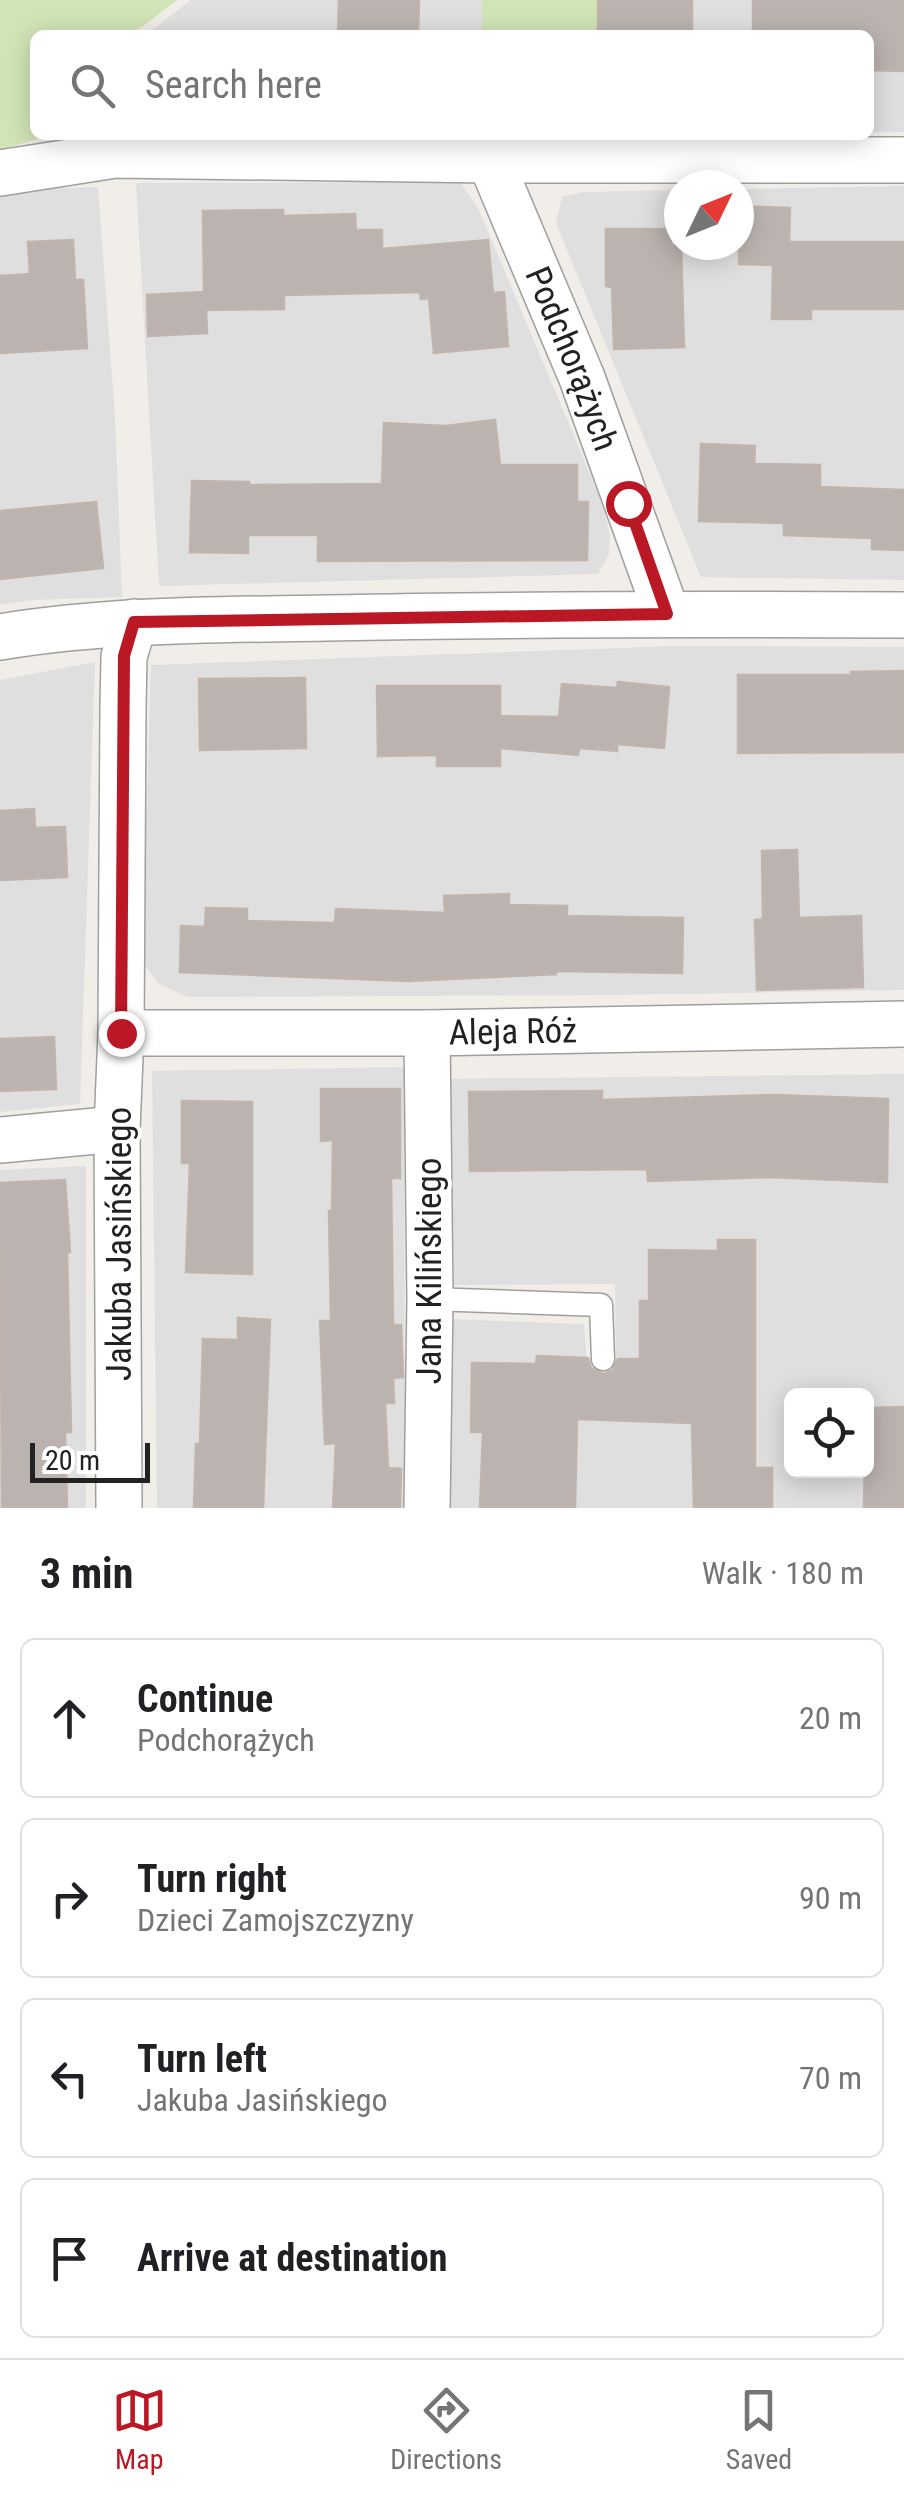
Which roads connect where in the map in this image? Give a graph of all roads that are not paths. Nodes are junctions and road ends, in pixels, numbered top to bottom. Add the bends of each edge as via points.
1 (490, 160) junction
2 (904, 160) edge
3 (0, 172) edge
4 (667, 614) junction
5 (904, 615) edge
6 (134, 622) junction
7 (0, 637) edge
8 (904, 1024) edge
9 (121, 1033) junction
10 (427, 1033) junction
11 (117, 1130) junction
12 (0, 1140) edge
13 (430, 1299) junction
14 (602, 1358) dead end
15 (119, 1508) edge
16 (427, 1508) edge

1 - 2 street
1 - 3 street via 114,156
1 - 4 street, Podchorążych via 582,378
4 - 5 street
4 - 6 street
6 - 7 street
6 - 9 street, Jakuba Jasińskiego via 124,656
8 - 10 street, Aleja Róż
9 - 10 street, Aleja Róż
9 - 11 street, Jakuba Jasińskiego
10 - 13 street, Jana Kilińskiego
11 - 12 street
11 - 15 street, Jakuba Jasińskiego
13 - 14 lane via 600,1305
13 - 16 street, Jana Kilińskiego

